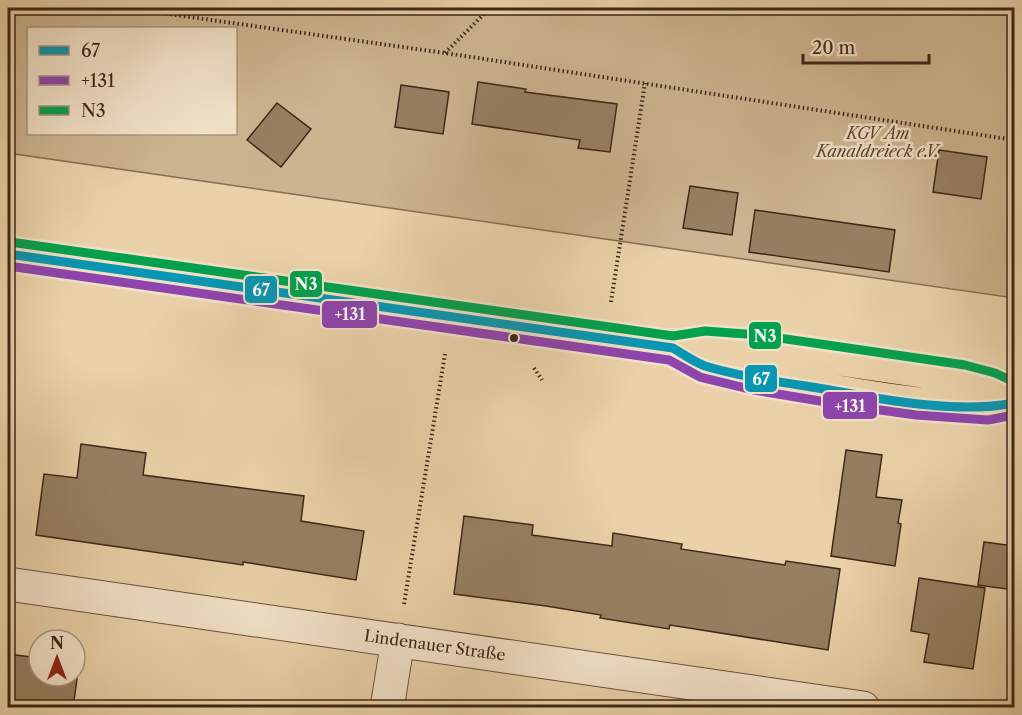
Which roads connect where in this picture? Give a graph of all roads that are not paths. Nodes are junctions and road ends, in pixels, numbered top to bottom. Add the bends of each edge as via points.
1 (8, 254) edge
2 (673, 348) junction
3 (1014, 395) edge
4 (1014, 403) edge
5 (8, 584) edge
6 (398, 640) junction
7 (387, 708) edge
8 (863, 708) edge

1 - 2 main road
2 - 3 main road via 705,343 758,347 963,377
2 - 4 main road via 703,365 846,393 989,408
5 - 6 street, Lindenauer Straße
6 - 7 street
6 - 8 street, Lindenauer Straße

